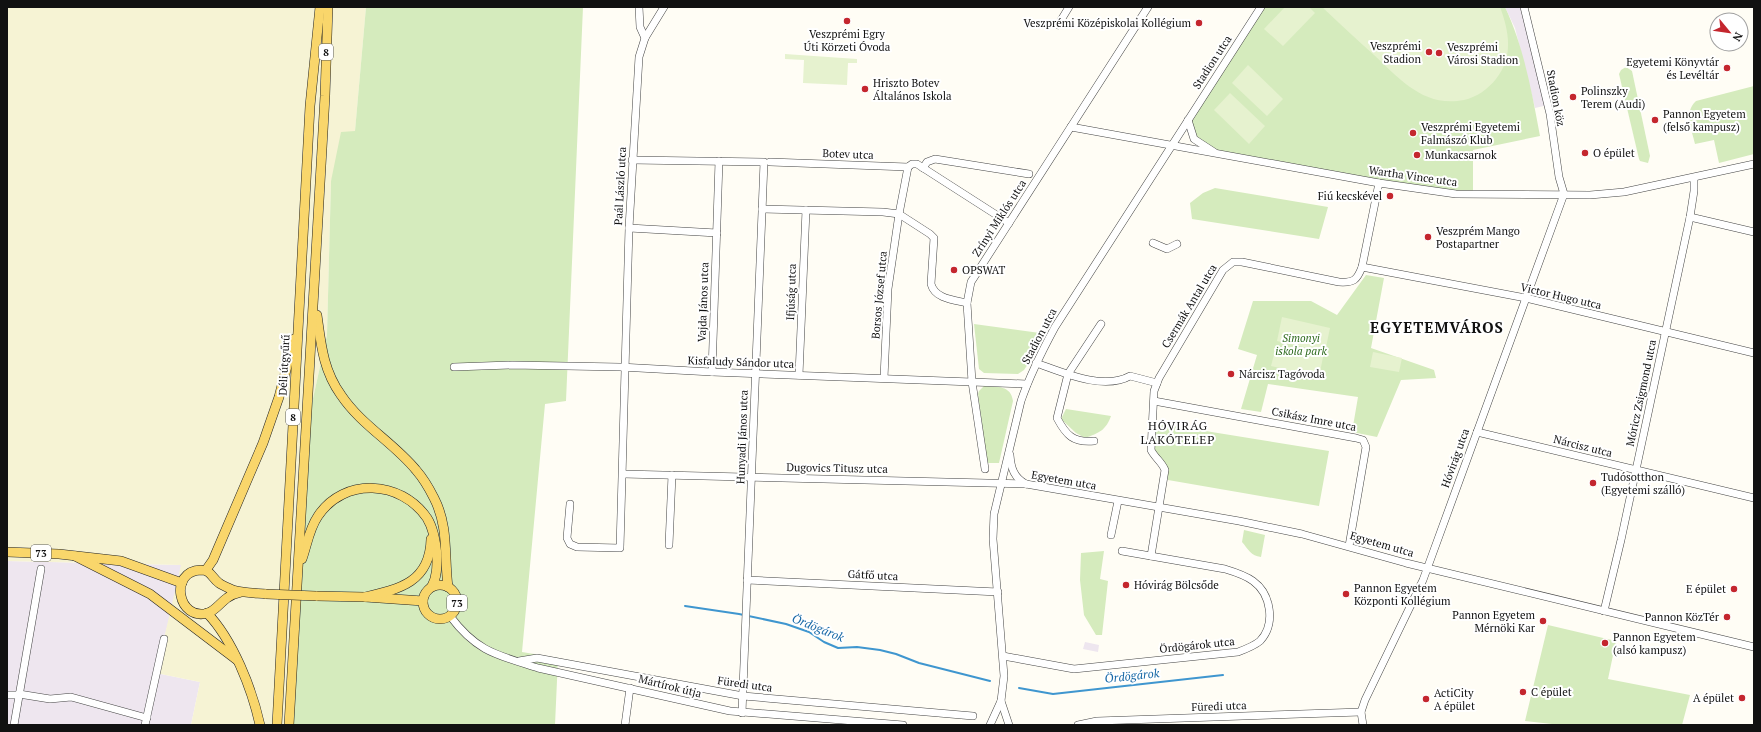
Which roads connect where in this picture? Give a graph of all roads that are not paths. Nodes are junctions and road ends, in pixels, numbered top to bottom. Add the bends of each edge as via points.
1 (320, 7) edge
2 (328, 7) edge
3 (639, 7) edge
4 (664, 7) edge
5 (1070, 7) edge
6 (1148, 7) edge
7 (1261, 7) edge
8 (1524, 7) edge
9 (1058, 25) dead end
10 (645, 38) junction
11 (1188, 120) junction
12 (1070, 127) junction
13 (1172, 145) junction
14 (1217, 154) junction
15 (632, 160) junction
16 (719, 161) junction
17 (767, 162) junction
18 (1754, 164) edge
19 (908, 167) junction
20 (923, 168) junction
21 (1029, 174) dead end
22 (1694, 178) junction
23 (1379, 183) junction
24 (1564, 194) junction
25 (762, 210) junction
26 (806, 210) junction
27 (898, 214) junction
28 (1690, 217) junction
29 (1009, 223) junction
30 (629, 228) junction
31 (1754, 232) edge
32 (717, 233) junction
33 (1153, 243) dead end
34 (1177, 244) dead end
35 (1362, 267) junction
36 (314, 292) junction
37 (1526, 298) junction
38 (967, 303) junction
39 (299, 319) junction
40 (1101, 324) dead end
41 (1665, 331) junction
42 (1754, 353) edge
43 (1036, 363) junction
44 (454, 367) dead end
45 (626, 367) junction
46 (712, 372) junction
47 (756, 374) junction
48 (1068, 374) junction
49 (799, 375) junction
50 (884, 378) junction
51 (972, 382) junction
52 (1157, 382) junction
53 (1027, 384) junction
54 (1154, 401) junction
55 (1477, 432) junction
56 (1094, 441) dead end
57 (1009, 452) junction
58 (985, 469) dead end
59 (1636, 470) junction
60 (623, 474) junction
61 (672, 475) junction
62 (752, 477) junction
63 (1001, 483) junction
64 (1026, 484) junction
65 (1754, 498) edge
66 (1118, 501) junction
67 (570, 504) dead end
68 (1160, 507) junction
69 (431, 527) junction
70 (1111, 535) dead end
71 (669, 545) dead end
72 (1349, 546) junction
73 (1122, 551) dead end
74 (7, 552) edge
75 (75, 556) junction
76 (1151, 556) junction
77 (1427, 568) junction
78 (41, 569) dead end
79 (206, 570) junction
80 (298, 578) junction
81 (747, 580) junction
82 (182, 583) junction
83 (432, 586) junction
84 (448, 587) junction
85 (240, 592) junction
86 (998, 592) junction
87 (364, 597) junction
88 (423, 601) junction
89 (1604, 611) junction
90 (207, 613) junction
91 (450, 616) junction
92 (164, 639) dead end
93 (1754, 647) edge
94 (1003, 656) junction
95 (237, 660) junction
96 (516, 662) junction
97 (630, 688) junction
98 (7, 694) edge
99 (19, 695) junction
100 (743, 696) junction
101 (1002, 701) junction
102 (1362, 712) junction
103 (742, 713) junction
104 (972, 716) dead end
105 (146, 722) edge
106 (14, 725) edge
107 (260, 725) edge
108 (277, 725) edge
109 (289, 725) edge
110 (625, 725) edge
111 (903, 725) edge
112 (990, 725) edge
113 (1009, 725) edge
114 (1078, 725) edge
115 (1363, 725) edge

1 - 39 main road, Déli útgyűrű / 8 via 310,106
2 - 36 main road, 8
3 - 10 street via 640,27
4 - 10 street, Paál László utca
5 - 9 street
6 - 12 street, Zrínyi Miklós utca
7 - 11 street, Stadion utca
8 - 24 street, Stadion köz via 1550,114
10 - 15 street, Paál László utca via 639,57
11 - 13 street, Stadion utca
11 - 14 street via 1194,139
12 - 13 street, Wartha Vince utca
12 - 29 street, Zrínyi Miklós utca
13 - 14 street, Wartha Vince utca
13 - 43 street, Stadion utca via 1055,327
14 - 23 street, Wartha Vince utca
15 - 16 street, Botev utca
15 - 30 street, Paál László utca
16 - 17 street, Botev utca
16 - 32 street, Vajda János utca
17 - 19 street, Botev utca
17 - 25 street, Hunyadi János utca
18 - 22 street, Wartha Vince utca
19 - 20 street, Botev utca via 917,164
19 - 27 street, Borsos József utca
20 - 21 street via 927,162 935,159
20 - 29 street, Botev utca
22 - 24 street, Wartha Vince utca via 1624,192
22 - 28 street, Móricz Zsigmond utca
23 - 24 street, Wartha Vince utca via 1456,194
23 - 35 street, Csermák Antal utca
24 - 37 street, Hóvirág utca
25 - 26 street
25 - 47 street, Hunyadi János utca
26 - 27 street
26 - 49 street, Ifjúság utca
27 - 38 street via 934,238 931,284 934,291 942,297
27 - 50 street, Borsos József utca via 888,289
28 - 31 street
28 - 41 street, Móricz Zsigmond utca
29 - 38 street, Zrínyi Miklós utca via 975,274
30 - 32 street
30 - 45 street, Paál László utca
32 - 46 street, Vajda János utca
33 - 34 street via 1166,248
35 - 37 street, Victor Hugo utca
35 - 52 street, Csermák Antal utca via 1358,278 1349,283 1233,262 1223,270
36 - 80 main road, 8
36 - 84 main road via 320,343 329,374 340,395 416,469 438,507 445,530
37 - 41 street, Victor Hugo utca
37 - 55 street, Hóvirág utca
38 - 51 street, Zrínyi Miklós utca
39 - 79 main road via 279,397 262,443 213,560
39 - 108 main road, Déli útgyűrű / 8
40 - 48 street
41 - 42 street, Victor Hugo utca
41 - 59 street, Móricz Zsigmond utca
43 - 48 street
43 - 53 street, Stadion utca
44 - 45 street, Kisfaludy Sándor utca
45 - 46 street, Kisfaludy Sándor utca
45 - 60 street
46 - 47 street, Kisfaludy Sándor utca
47 - 49 street, Kisfaludy Sándor utca
47 - 62 street, Hunyadi János utca
48 - 52 street via 1080,379 1123,380 1130,376
48 - 56 street via 1057,418 1065,433 1082,442
49 - 50 street, Kisfaludy Sándor utca
50 - 51 street, Kisfaludy Sándor utca
51 - 53 street, Kisfaludy Sándor utca
51 - 58 street, Zrínyi Miklós utca
52 - 54 street, Csermák Antal utca
53 - 57 street, Stadion utca
54 - 68 street, Csermák Antal utca via 1150,450 1165,470
54 - 72 street, Csikász Imre utca via 1363,440 1366,447
55 - 59 street, Nárcisz utca
55 - 77 street, Hóvirág utca
57 - 63 street, Stadion utca
57 - 64 street via 1016,477
59 - 65 street, Nárcisz utca
59 - 89 street, Móricz Zsigmond utca
60 - 61 street, Dugovics Titusz utca
60 - 67 street via 620,548 577,547 570,544 566,538
61 - 62 street, Dugovics Titusz utca
61 - 71 street
62 - 63 street, Dugovics Titusz utca
62 - 81 street, Hunyadi János utca
63 - 64 street, Egyetem utca
63 - 86 street, Stadion utca via 993,529
64 - 66 street, Egyetem utca
66 - 68 street, Egyetem utca
66 - 70 street
68 - 72 street, Egyetem utca via 1250,523
68 - 76 street, Csermák Antal utca
69 - 80 main road via 418,508 401,496 369,487 355,489 335,498 318,516 309,534
69 - 83 main road via 436,551 435,580
69 - 87 main road via 428,558 418,575 396,590
72 - 77 street, Egyetem utca
73 - 76 street, Ördögárok utca
74 - 75 main road, 73
75 - 82 main road, 73 via 121,561
75 - 95 main road via 150,594
76 - 94 street, Ördögárok utca via 1225,569 1253,581 1266,596 1270,610 1266,631 1256,644 1238,652 1074,669
77 - 89 street, Egyetem utca
77 - 102 street, Hóvirág utca via 1364,700
78 - 99 street
79 - 82 main road via 194,571
79 - 85 main road via 219,583
80 - 109 main road, 8
81 - 86 street, Gátfő utca
81 - 100 street, Hunyadi János utca
82 - 90 main road via 180,596 186,607 191,611
83 - 84 main road, 73
83 - 88 main road via 426,592
84 - 91 main road, 73 via 457,598 456,608
85 - 87 main road, bridge
85 - 90 main road via 226,598
86 - 94 street, Stadion utca
87 - 88 main road
88 - 91 main road, 73 via 425,610 432,617 442,619
89 - 93 street, Egyetem utca
90 - 95 main road via 218,624
91 - 96 street, Mártírok útja via 476,644
92 - 105 street
94 - 101 street, Stadion utca
95 - 107 main road via 250,689
96 - 97 street, Mártírok útja
96 - 100 street, Füredi utca via 537,658
97 - 103 street, Mártírok útja
97 - 110 street
98 - 99 street
99 - 105 street via 50,699 71,697
99 - 106 street
100 - 103 street, Hunyadi János utca
100 - 104 street, Füredi utca
101 - 112 street, Stadion utca
101 - 113 street
102 - 114 street, Füredi utca via 1097,721
102 - 115 street, Hóvirág utca
103 - 111 street, Mártírok útja

